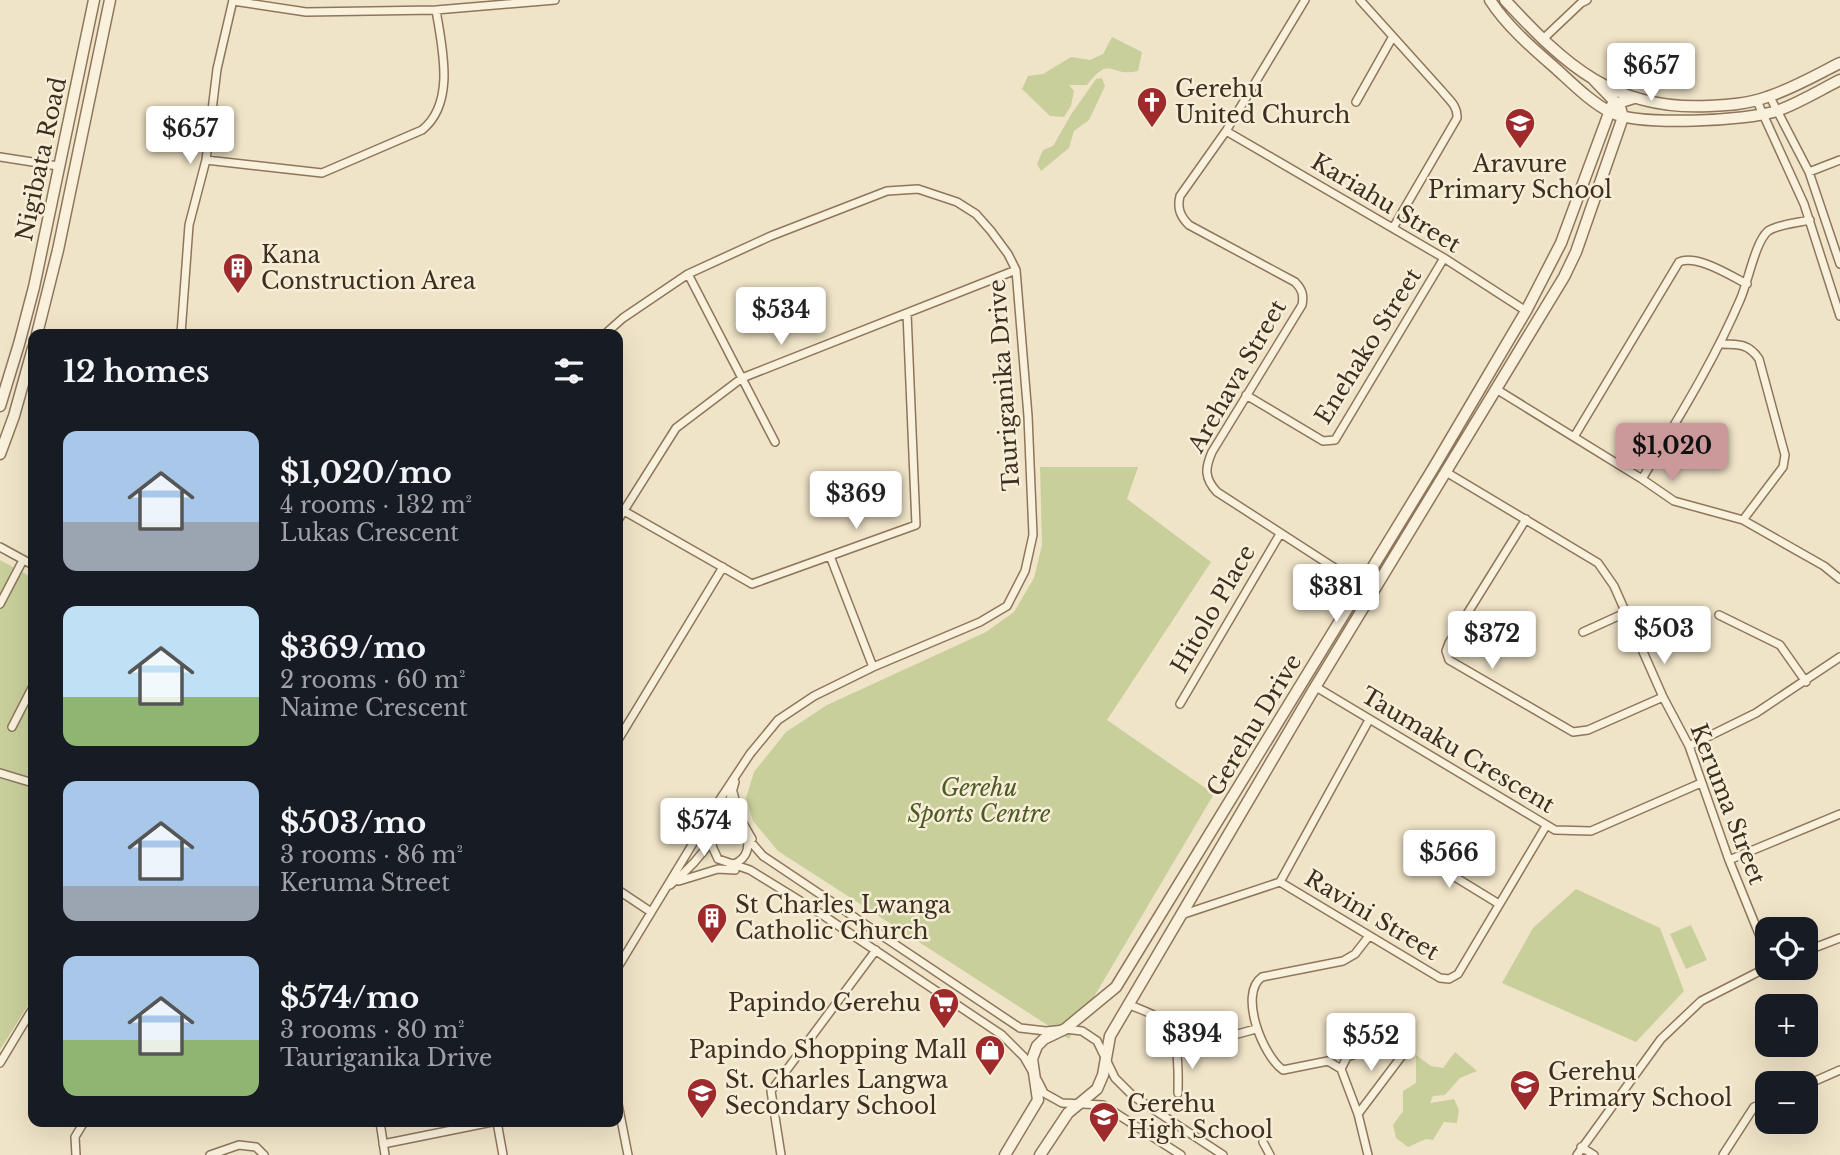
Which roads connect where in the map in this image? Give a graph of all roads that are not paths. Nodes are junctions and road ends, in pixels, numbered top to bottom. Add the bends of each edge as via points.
1 (94, 0) edge
2 (110, 0) edge
3 (555, 0) edge
4 (1305, 0) edge
5 (1360, 0) edge
6 (1490, 0) edge
7 (1505, 0) edge
8 (1587, 0) edge
9 (233, 1) edge
10 (436, 10) junction
11 (1392, 38) junction
12 (1542, 40) junction
13 (1840, 63) edge
14 (1594, 80) junction
15 (1840, 80) edge
16 (1770, 97) junction
17 (1634, 98) junction
18 (1757, 101) junction
19 (1356, 102) dead end
20 (1617, 103) junction
21 (1778, 110) junction
22 (1609, 111) junction
23 (1762, 114) junction
24 (1623, 117) junction
25 (1226, 131) junction
26 (0, 156) edge
27 (206, 160) junction
28 (1840, 160) edge
29 (58, 166) junction
30 (1809, 172) junction
31 (1810, 220) junction
32 (1393, 228) junction
33 (1444, 258) junction
34 (1840, 264) edge
35 (1016, 270) junction
36 (688, 274) junction
37 (1747, 284) junction
38 (1525, 311) junction
39 (907, 313) junction
40 (1840, 316) edge
41 (38, 329) edge
42 (181, 329) edge
43 (611, 329) edge
44 (1722, 344) junction
45 (28, 366) edge
46 (742, 377) junction
47 (1496, 389) junction
48 (1246, 395) junction
49 (0, 406) edge
50 (1574, 437) junction
51 (775, 442) dead end
52 (0, 454) edge
53 (1446, 471) junction
54 (1643, 479) junction
55 (624, 511) joint
56 (1526, 519) junction
57 (1743, 520) junction
58 (1280, 534) junction
59 (0, 547) edge
60 (830, 556) junction
61 (23, 560) junction
62 (28, 562) edge
63 (723, 567) junction
64 (1840, 579) edge
65 (1361, 584) junction
66 (0, 604) edge
67 (1625, 613) junction
68 (1719, 615) dead end
69 (1583, 632) dead end
70 (1840, 657) edge
71 (873, 667) junction
72 (1806, 682) junction
73 (1316, 687) junction
74 (28, 695) edge
75 (1663, 697) junction
76 (1180, 704) dead end
77 (1369, 720) junction
78 (12, 727) dead end
79 (623, 732) edge
80 (1689, 746) junction
81 (0, 773) edge
82 (737, 774) junction
83 (28, 781) edge
84 (1701, 783) junction
85 (1840, 814) edge
86 (1546, 826) junction
87 (714, 836) junction
88 (747, 837) junction
89 (755, 845) junction
90 (1414, 852) dead end
91 (1729, 860) junction
92 (730, 865) junction
93 (750, 870) junction
94 (1280, 882) junction
95 (667, 887) junction
96 (623, 893) edge
97 (1499, 904) junction
98 (651, 912) junction
99 (1184, 914) junction
100 (1755, 924) edge
101 (1369, 936) junction
102 (1840, 938) edge
103 (1818, 946) edge
104 (876, 950) junction
105 (623, 959) edge
106 (1755, 974) edge
107 (1130, 1005) junction
108 (28, 1016) edge
109 (1065, 1029) junction
110 (1256, 1029) junction
111 (1178, 1050) junction
112 (1105, 1059) junction
113 (0, 1063) edge
114 (1341, 1069) junction
115 (1840, 1070) edge
116 (1033, 1072) junction
117 (1818, 1079) edge
118 (1178, 1093) dead end
119 (1084, 1102) junction
120 (1755, 1107) edge
121 (1358, 1114) junction
122 (81, 1127) edge
123 (381, 1127) edge
124 (469, 1127) edge
125 (495, 1127) edge
126 (623, 1127) edge
127 (1263, 1142) dead end
128 (383, 1144) junction
129 (1581, 1147) junction
130 (76, 1155) edge
131 (210, 1155) edge
132 (264, 1155) edge
133 (385, 1155) edge
134 (503, 1155) edge
135 (628, 1155) edge
136 (781, 1155) edge
137 (1005, 1155) edge
138 (1040, 1155) edge
139 (1181, 1155) edge
140 (1223, 1155) edge
141 (1270, 1155) edge
142 (1368, 1155) edge
143 (1577, 1155) edge
144 (1594, 1155) edge
145 (1723, 1155) edge

1 - 29 street, Nigibata Road
2 - 41 street, Nigibata Road
3 - 10 street
4 - 25 street, Arehava Street
5 - 11 street
6 - 22 street via 1532,48
7 - 12 street
8 - 12 street
9 - 10 street via 306,12
9 - 27 street via 217,69
10 - 27 street via 444,59 441,98 433,121 422,130 322,173
11 - 19 street
11 - 32 street via 1454,104 1457,113
12 - 14 street
13 - 16 street
14 - 17 street
14 - 20 street
15 - 21 street
16 - 18 street
16 - 21 street
17 - 18 street via 1696,107
17 - 20 street, Gerehu Drive
18 - 23 street
20 - 22 street, Gerehu Drive
20 - 24 street
21 - 23 street
21 - 30 street
22 - 24 street
22 - 38 street, Gerehu Drive via 1561,243
23 - 24 street via 1697,121
23 - 31 street
24 - 47 street, Gerehu Drive via 1576,252
25 - 32 street, Kariahu Street
25 - 48 street, Arehava Street via 1180,196 1179,212 1189,225 1295,282 1303,293 1302,305
26 - 29 street
27 - 42 street via 189,225
28 - 30 street
29 - 49 street, Nigibata Road via 34,287
30 - 34 street
31 - 37 street via 1768,232 1758,247
31 - 40 street
32 - 33 street, Kariahu Street
33 - 38 street, Kariahu Street
33 - 48 street, Enehako Street via 1335,440 1323,440
35 - 36 street, Tauriganika Drive via 976,214 918,189 887,191
35 - 39 street
35 - 71 street, Tauriganika Drive via 1033,535 1024,571 1007,606
36 - 43 street, Tauriganika Drive
36 - 46 street
37 - 44 street
37 - 50 street via 1694,260 1679,262
38 - 65 street, Gerehu Drive
39 - 46 street
39 - 60 street via 916,524
44 - 54 street
44 - 57 street via 1742,344 1759,359 1785,455 1783,467
45 - 52 street
46 - 51 street
46 - 55 street via 676,428
47 - 50 street
47 - 53 street, Gerehu Drive
48 - 58 street, Arehava Street via 1205,472 1217,492
50 - 54 street
53 - 56 street, Keruma Street
53 - 73 street, Gerehu Drive
54 - 57 street via 1674,501
55 - 63 street
56 - 67 street, Keruma Street via 1598,563
56 - 75 street via 1449,643 1449,660 1573,732 1588,730
57 - 64 street
58 - 65 street, Arehava Street
58 - 76 street, Hitolo Place
59 - 61 street
60 - 63 street via 752,584
60 - 71 street
61 - 62 street
61 - 66 street
63 - 79 street
65 - 109 street, Gerehu Drive via 1116,987
67 - 69 street
67 - 75 street, Keruma Street
68 - 72 street via 1780,645
70 - 72 street
71 - 82 street, Tauriganika Drive via 778,720
72 - 80 street
73 - 77 street, Taumaku Crescent
73 - 99 street, Gerehu Drive
74 - 78 street
75 - 80 street, Keruma Street
77 - 86 street, Taumaku Crescent
77 - 94 street, Ravini Street
80 - 84 street, Keruma Street
81 - 83 street
82 - 87 street, Tauriganika Drive
82 - 89 street via 733,793
82 - 95 street, Tauriganika Drive
84 - 86 street, Taumaku Crescent via 1591,831 1567,832
84 - 91 street, Keruma Street
85 - 91 street
86 - 97 street, Ravini Street
87 - 88 street via 729,829
87 - 92 street via 712,846 718,859
87 - 95 street, Tauriganika Drive via 693,866
88 - 89 street
88 - 92 street via 745,855
89 - 109 street via 763,856 1020,1028
90 - 97 street
91 - 100 street, Keruma Street
92 - 93 street
93 - 95 street via 718,869
93 - 104 street
94 - 99 street
94 - 101 street, Ravini Street
95 - 98 street, Tauriganika Drive
96 - 98 street
97 - 101 street, Ravini Street via 1458,974 1449,979
98 - 105 street, Tauriganika Drive
99 - 107 street, Gerehu Drive
101 - 110 street via 1343,961 1256,980 1251,991
102 - 103 street
104 - 116 street via 1002,1035
104 - 136 street via 771,1091
106 - 129 street via 1701,1001 1661,1040
107 - 111 street via 1160,1020
107 - 112 street, Gerehu Drive via 1110,1036
108 - 113 street
109 - 112 street via 1082,1031 1097,1041
109 - 116 street, Gerehu Drive via 1037,1046
110 - 111 street
110 - 114 street via 1270,1059 1283,1070 1323,1061
111 - 118 street
112 - 119 street, Gerehu Drive via 1104,1075
112 - 140 street via 1133,1096
114 - 121 street
114 - 121 street via 1347,1057 1396,1040 1404,1042 1407,1049
115 - 117 street
116 - 119 street via 1044,1093 1062,1103
116 - 137 street, Gerehu Drive via 1038,1100
119 - 138 street, Gerehu Drive via 1068,1113
119 - 139 street via 1103,1105
120 - 145 street
121 - 142 street
122 - 130 street via 75,1137
123 - 128 street
124 - 128 street
125 - 134 street
126 - 135 street
127 - 141 street
128 - 133 street
129 - 143 street
129 - 144 street
131 - 132 street via 239,1145 256,1147

